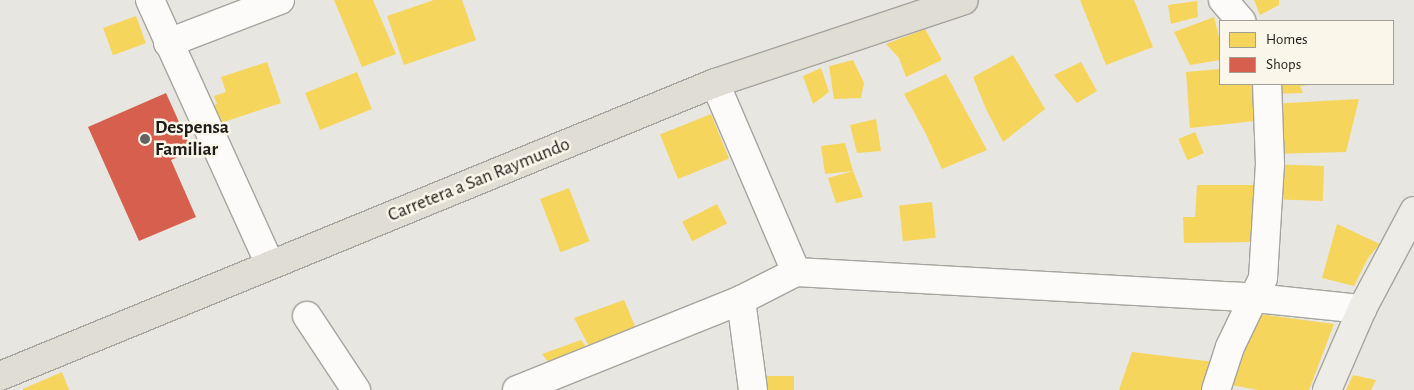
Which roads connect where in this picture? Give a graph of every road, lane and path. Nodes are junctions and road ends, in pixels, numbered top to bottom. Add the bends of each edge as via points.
1 (150, 0) edge
2 (280, 0) edge
3 (964, 0) edge
4 (1223, 0) edge
5 (1240, 20) edge
6 (168, 43) junction
7 (715, 83) junction
8 (1267, 85) edge
9 (1414, 211) edge
10 (270, 265) junction
11 (796, 272) junction
12 (1255, 298) junction
13 (740, 300) junction
14 (1362, 309) junction
15 (307, 316) dead end
16 (0, 376) edge
17 (356, 390) edge
18 (517, 390) edge
19 (752, 390) edge
20 (1216, 390) edge
21 (1327, 390) edge

1 - 6 street
2 - 6 street
3 - 7 main road, Carretera a San Raymundo
4 - 5 street
6 - 10 street
7 - 10 main road, Carretera a San Raymundo
7 - 11 street
8 - 12 street via 1270,164 1263,278
9 - 14 main road
10 - 16 main road, Carretera a San Raymundo
11 - 12 street
11 - 13 street
12 - 14 street
12 - 20 street via 1230,347
13 - 18 street
13 - 19 street
14 - 21 main road
15 - 17 street

